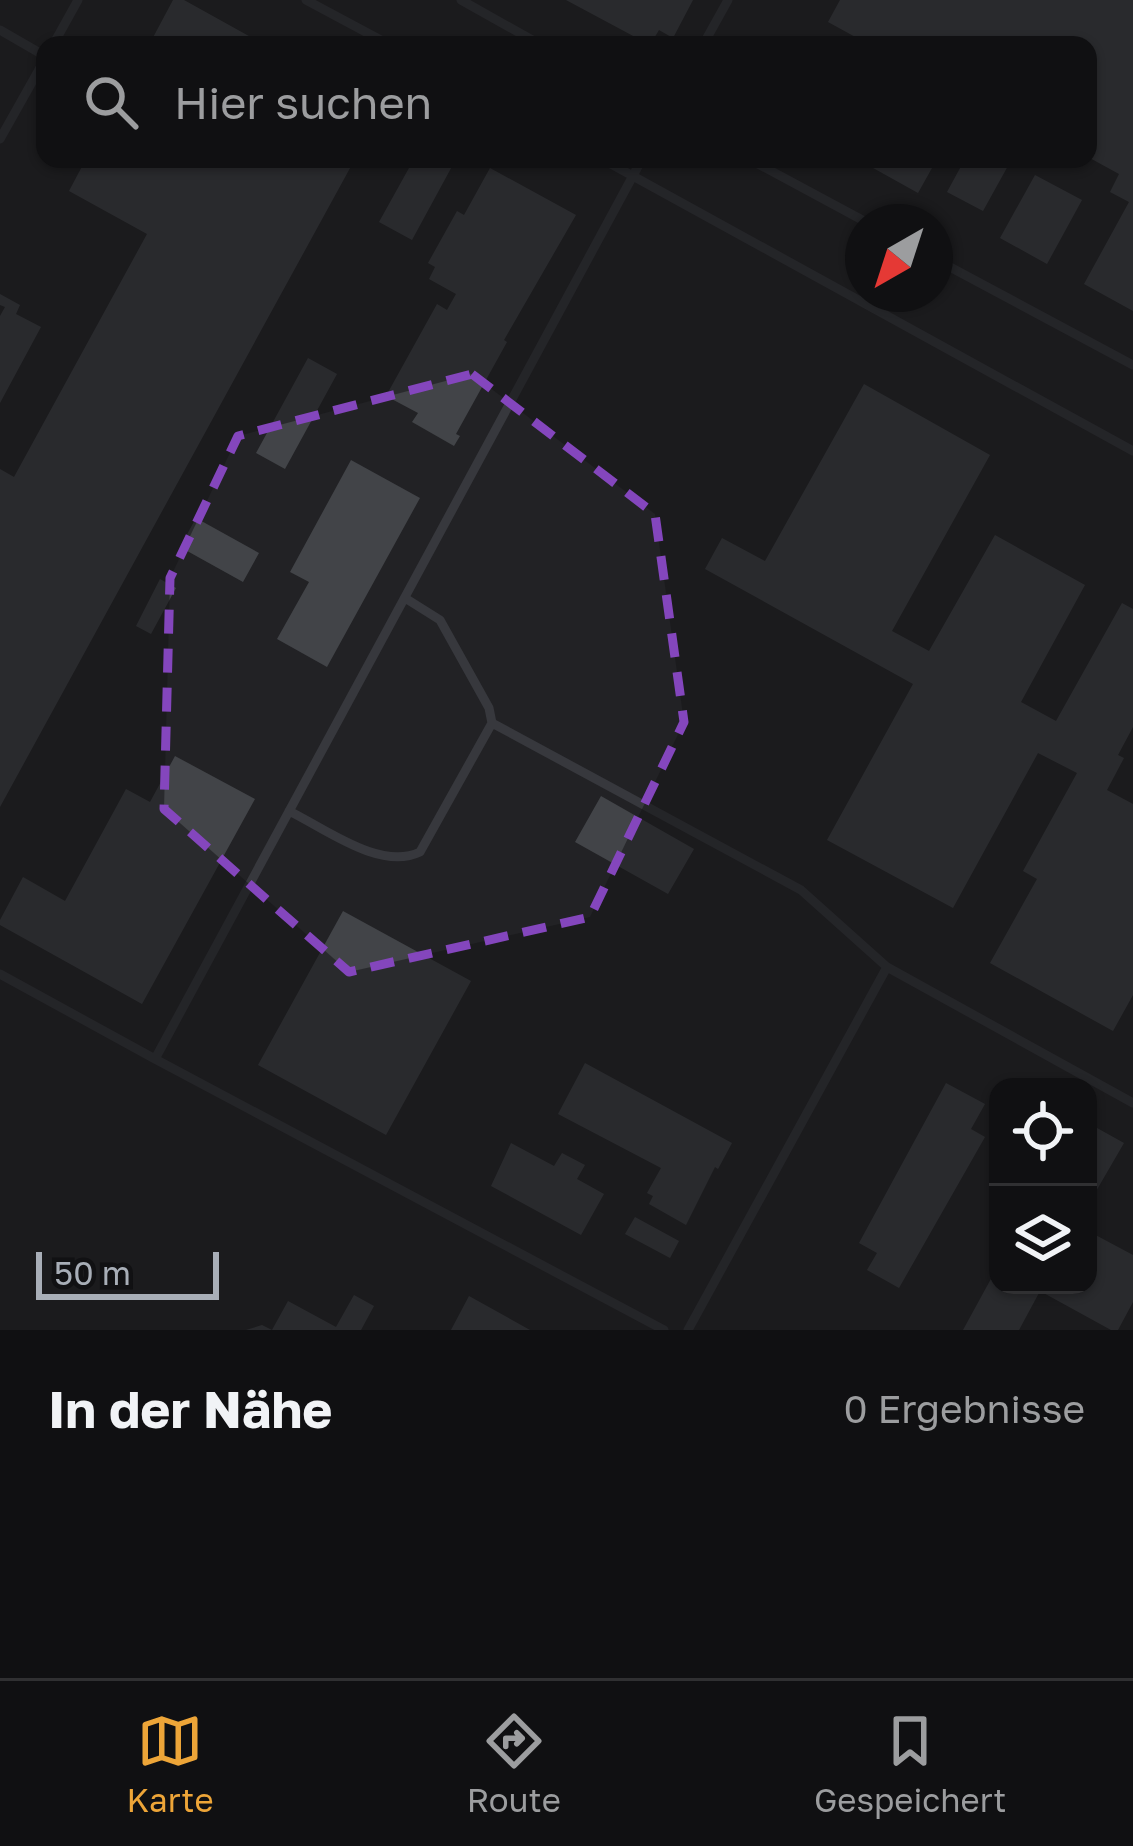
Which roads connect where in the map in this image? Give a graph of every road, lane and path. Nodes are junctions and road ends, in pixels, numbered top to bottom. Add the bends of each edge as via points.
1 (78, 0) edge
2 (306, 0) edge
3 (461, 0) edge
4 (728, 0) edge
5 (0, 30) edge
6 (58, 36) edge
7 (373, 36) edge
8 (526, 36) edge
9 (708, 36) edge
10 (36, 52) edge
11 (36, 73) edge
12 (0, 139) edge
13 (618, 168) edge
14 (637, 168) edge
15 (765, 168) edge
16 (633, 176) junction
17 (845, 211) edge
18 (953, 269) edge
19 (1133, 365) edge
20 (1133, 452) edge
21 (405, 598) junction
22 (492, 723) junction
23 (290, 811) junction
24 (887, 967) junction
25 (0, 974) edge
26 (155, 1059) junction
27 (1133, 1103) edge
28 (664, 1330) edge
29 (688, 1330) edge

1 - 6 lane
2 - 7 lane
3 - 8 lane
4 - 9 lane
5 - 10 lane
11 - 12 lane
13 - 16 lane
14 - 16 lane
15 - 17 lane
16 - 20 lane
16 - 21 lane
18 - 19 lane
21 - 22 lane via 440,620
21 - 23 lane
22 - 23 lane via 420,852 404,859 378,855
22 - 24 lane via 801,890
23 - 26 lane
24 - 27 lane
24 - 29 lane
25 - 26 lane
26 - 28 lane

